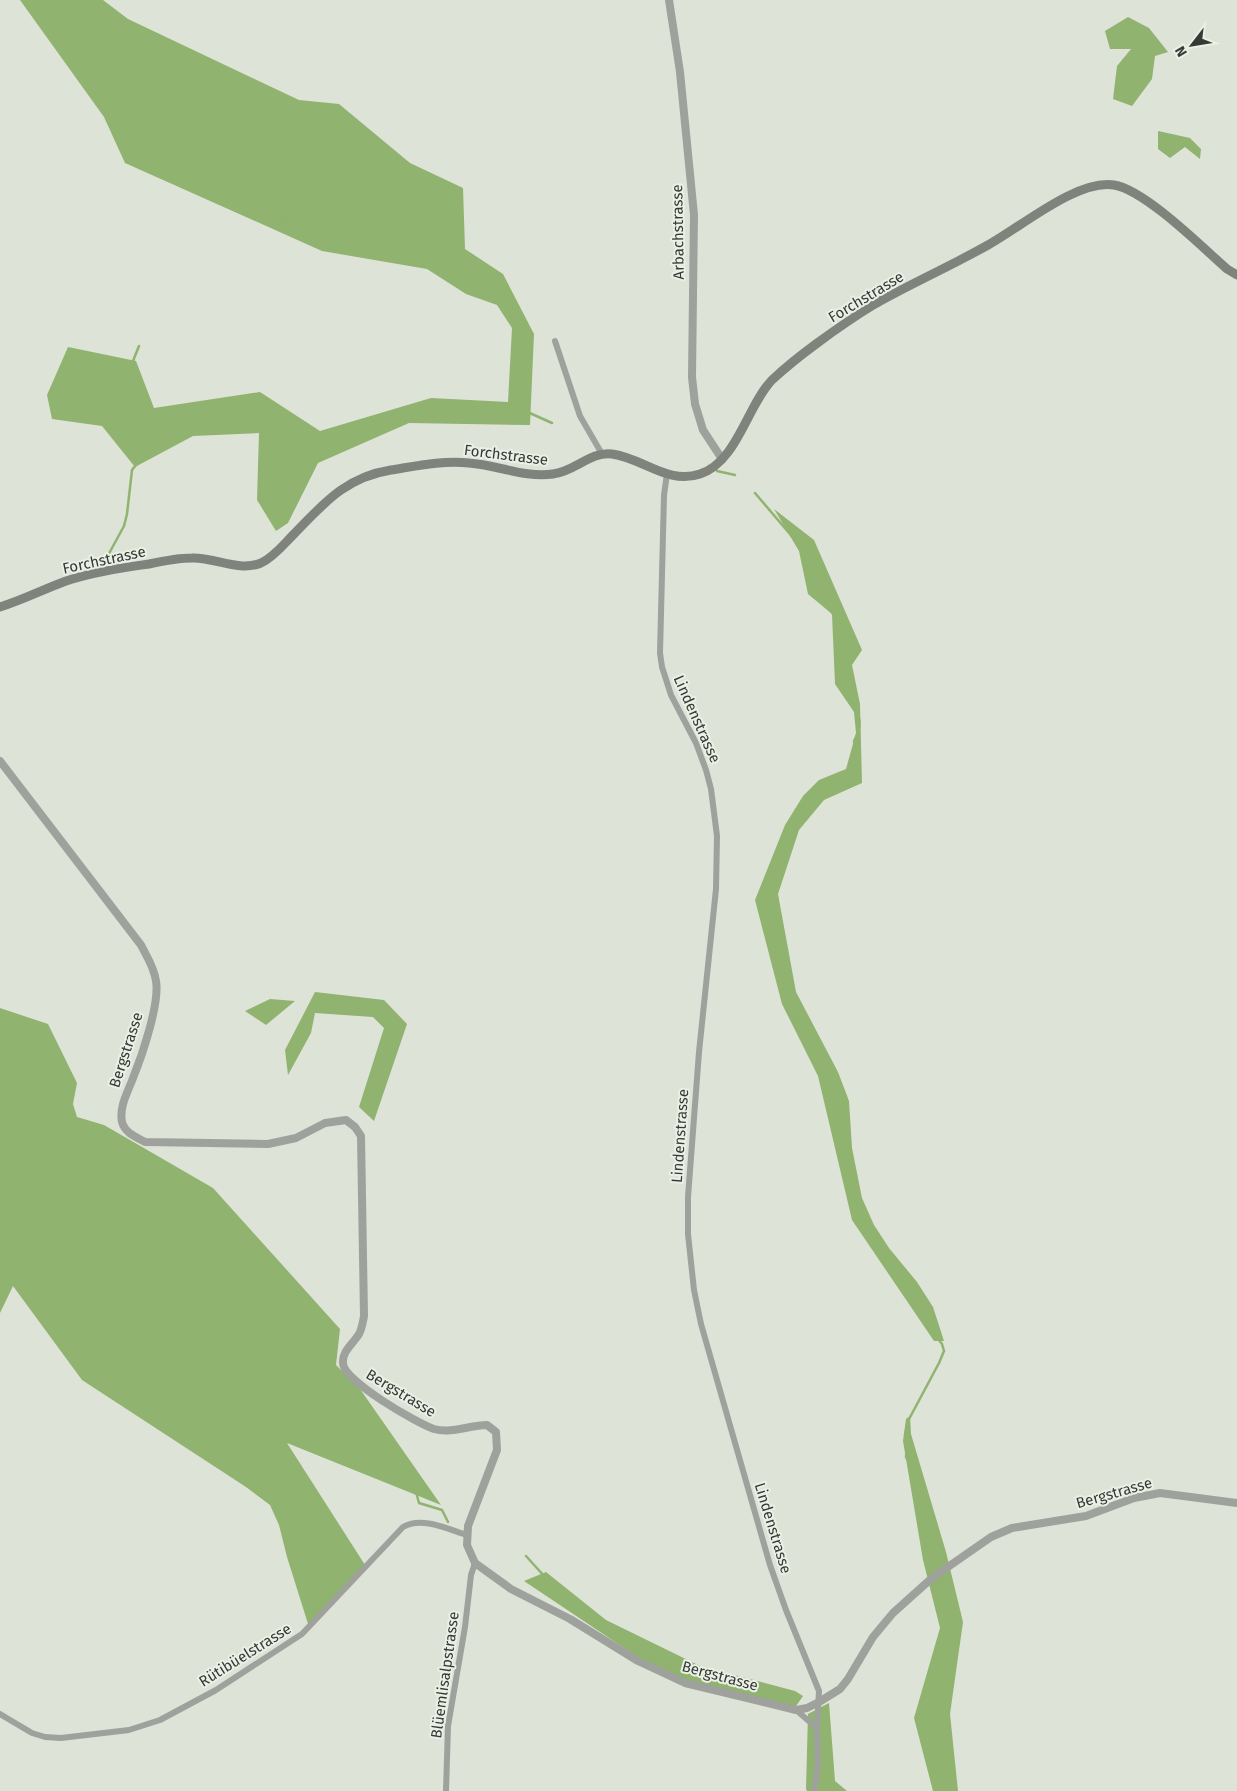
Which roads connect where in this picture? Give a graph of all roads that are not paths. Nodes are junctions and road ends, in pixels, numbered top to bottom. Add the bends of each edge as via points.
1 (669, 0) edge
2 (1237, 275) edge
3 (555, 341) dead end
4 (602, 454) junction
5 (722, 458) junction
6 (667, 474) junction
7 (0, 606) edge
8 (0, 761) edge
9 (1237, 1503) edge
10 (467, 1535) junction
11 (475, 1563) junction
12 (819, 1702) junction
13 (796, 1710) junction
14 (0, 1714) edge
15 (817, 1728) junction
16 (446, 1791) edge
17 (814, 1791) edge

1 - 5 street, Arbachstrasse via 681,80 694,215 692,377 695,404 703,430
2 - 5 main road, Forchstrasse via 1139,195 1110,184 1091,186 989,245 874,305 798,357 768,385 737,439
3 - 4 street via 580,416
4 - 6 main road, Forchstrasse via 617,454
4 - 7 main road, Forchstrasse via 556,474 528,474 457,462 379,472 342,488 271,557 258,564 243,566 195,557 137,566 77,578
5 - 6 main road, Forchstrasse via 701,474 687,477
6 - 12 street, Lindenstrasse via 660,653 670,695 696,743 706,770 717,844 716,889 688,1197 694,1290 770,1565 819,1691
8 - 10 street, Bergstrasse via 141,945 152,966 156,982 153,1013 145,1045 123,1101 122,1123 130,1134 145,1142 268,1144 296,1138 325,1123 346,1120 361,1136 364,1316 360,1333 345,1351 343,1364 347,1375 360,1386 434,1429 487,1425 496,1432 497,1450 471,1516
9 - 12 street, Bergstrasse via 1160,1493 1134,1498 1086,1516 1012,1528 991,1536 932,1578 893,1613 873,1637 840,1689
10 - 11 street, Bergstrasse via 467,1545
10 - 14 street, Rütibüelstrasse via 429,1524 409,1523 302,1634 216,1690 160,1720 129,1730 61,1738 32,1733
11 - 13 street, Bergstrasse via 512,1589 676,1680
11 - 16 street, Blüemlisalpstrasse via 448,1726
12 - 13 street, Bergstrasse
12 - 15 street, Lindenstrasse
13 - 15 street
15 - 17 street, Lindenstrasse via 818,1765

